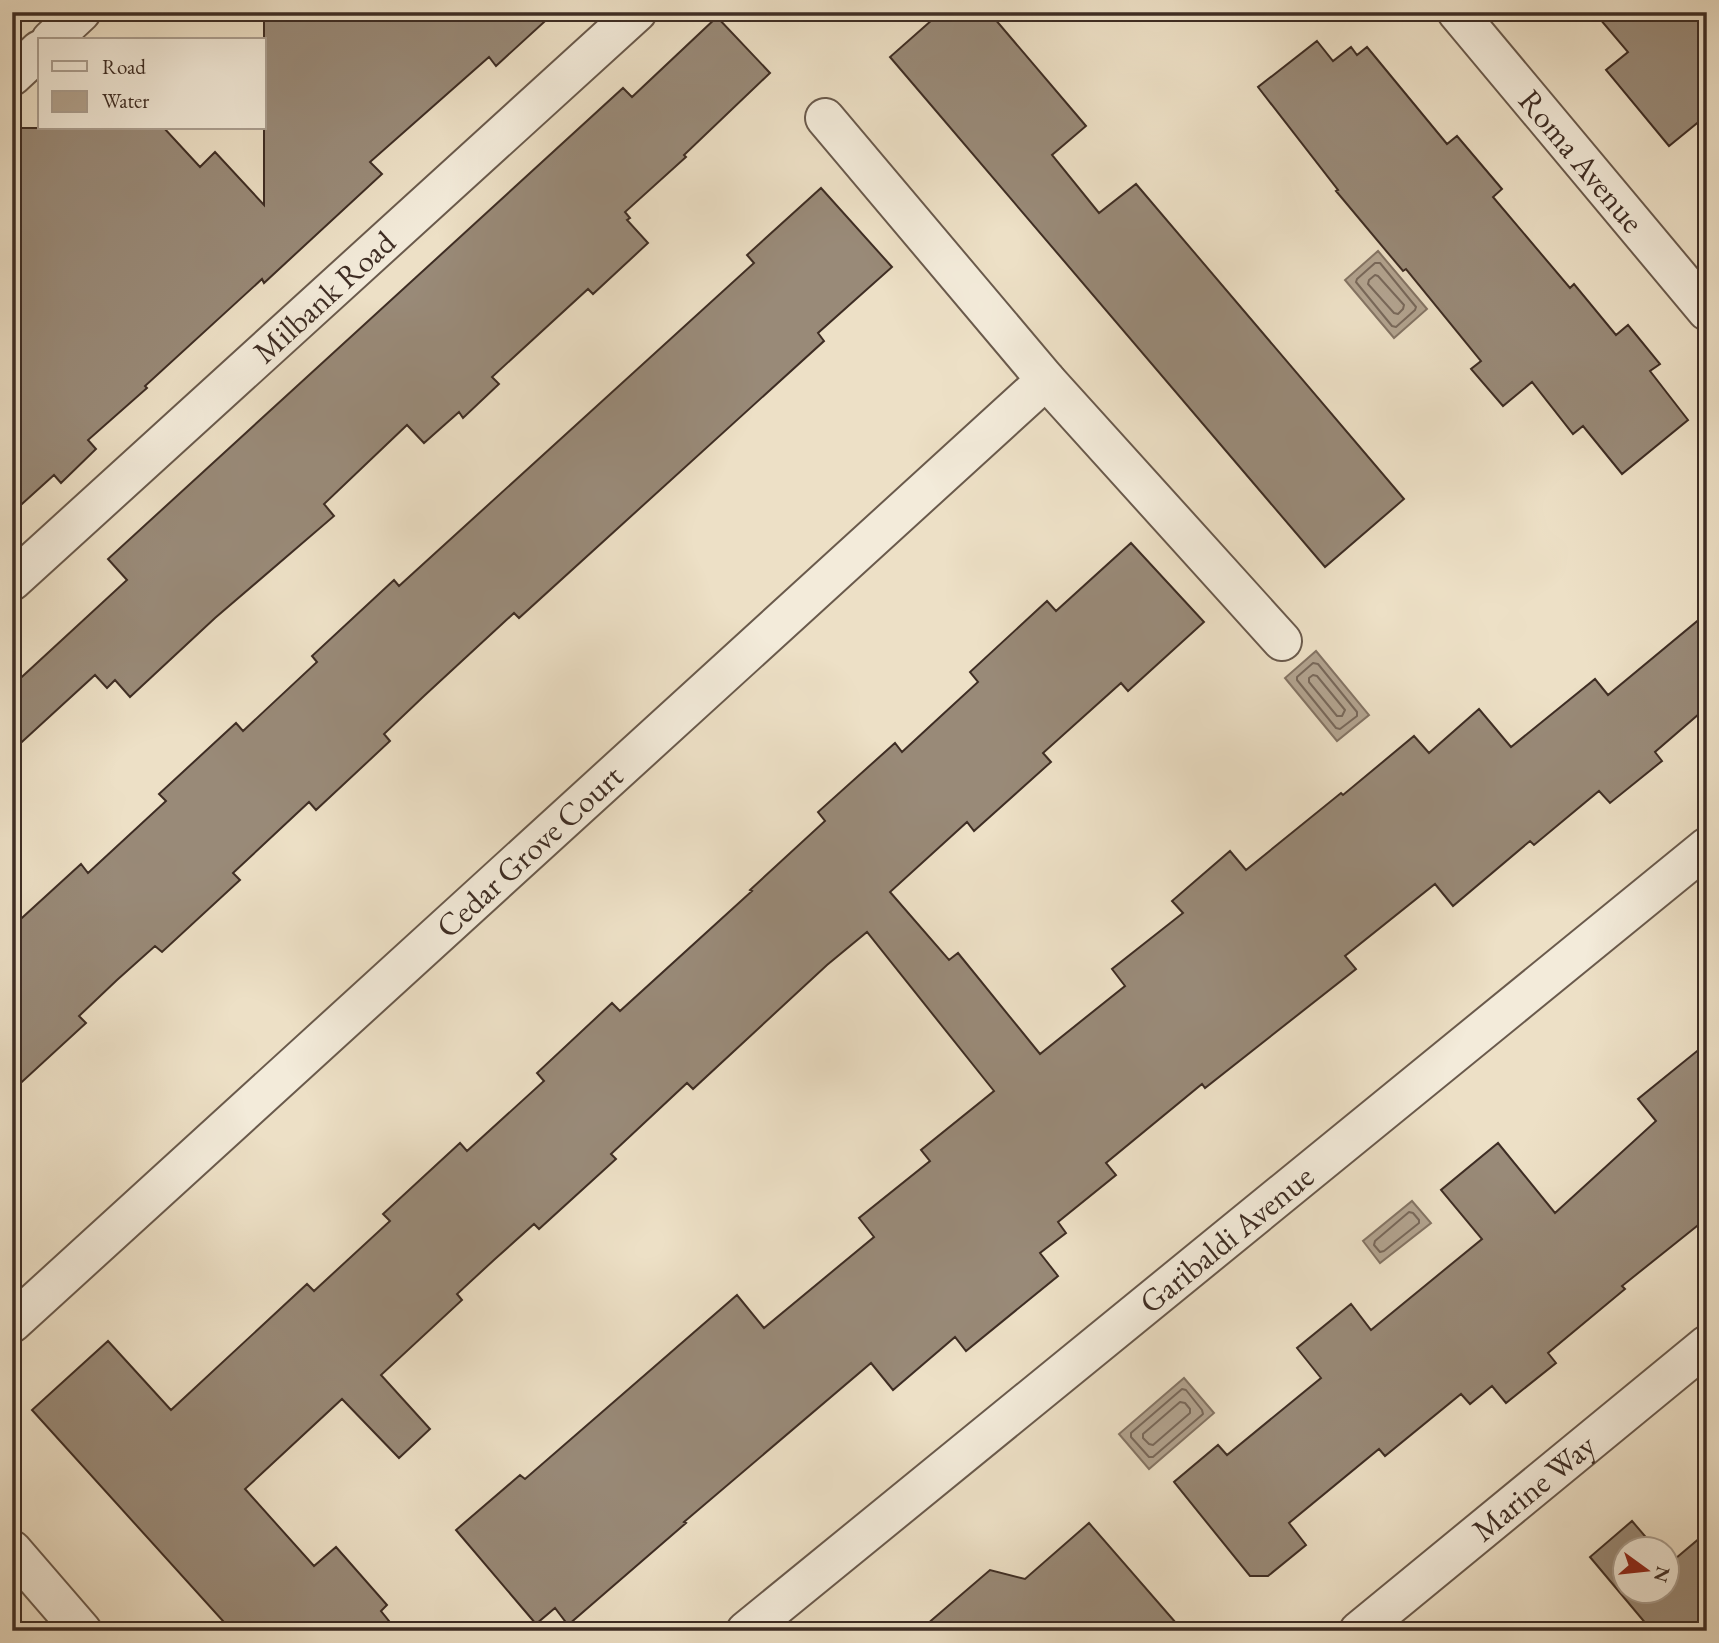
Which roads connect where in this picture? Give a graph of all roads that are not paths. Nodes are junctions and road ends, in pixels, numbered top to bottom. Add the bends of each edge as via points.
1 (81, 12) edge
2 (637, 12) edge
3 (1457, 12) edge
4 (53, 38) edge
5 (38, 52) edge
6 (12, 76) edge
7 (825, 118) dead end
8 (1707, 311) edge
9 (1046, 380) junction
10 (12, 581) edge
11 (1282, 641) dead end
12 (1707, 847) edge
13 (12, 1323) edge
14 (1707, 1345) edge
15 (12, 1550) edge
16 (82, 1631) edge
17 (746, 1631) edge
18 (1359, 1631) edge

1 - 4 street
2 - 10 street, Milbank Road
3 - 8 street, Roma Avenue
5 - 6 street
7 - 9 street
9 - 11 street
9 - 13 street, Cedar Grove Court
12 - 17 street, Garibaldi Avenue
14 - 18 street, Marine Way
15 - 16 street

